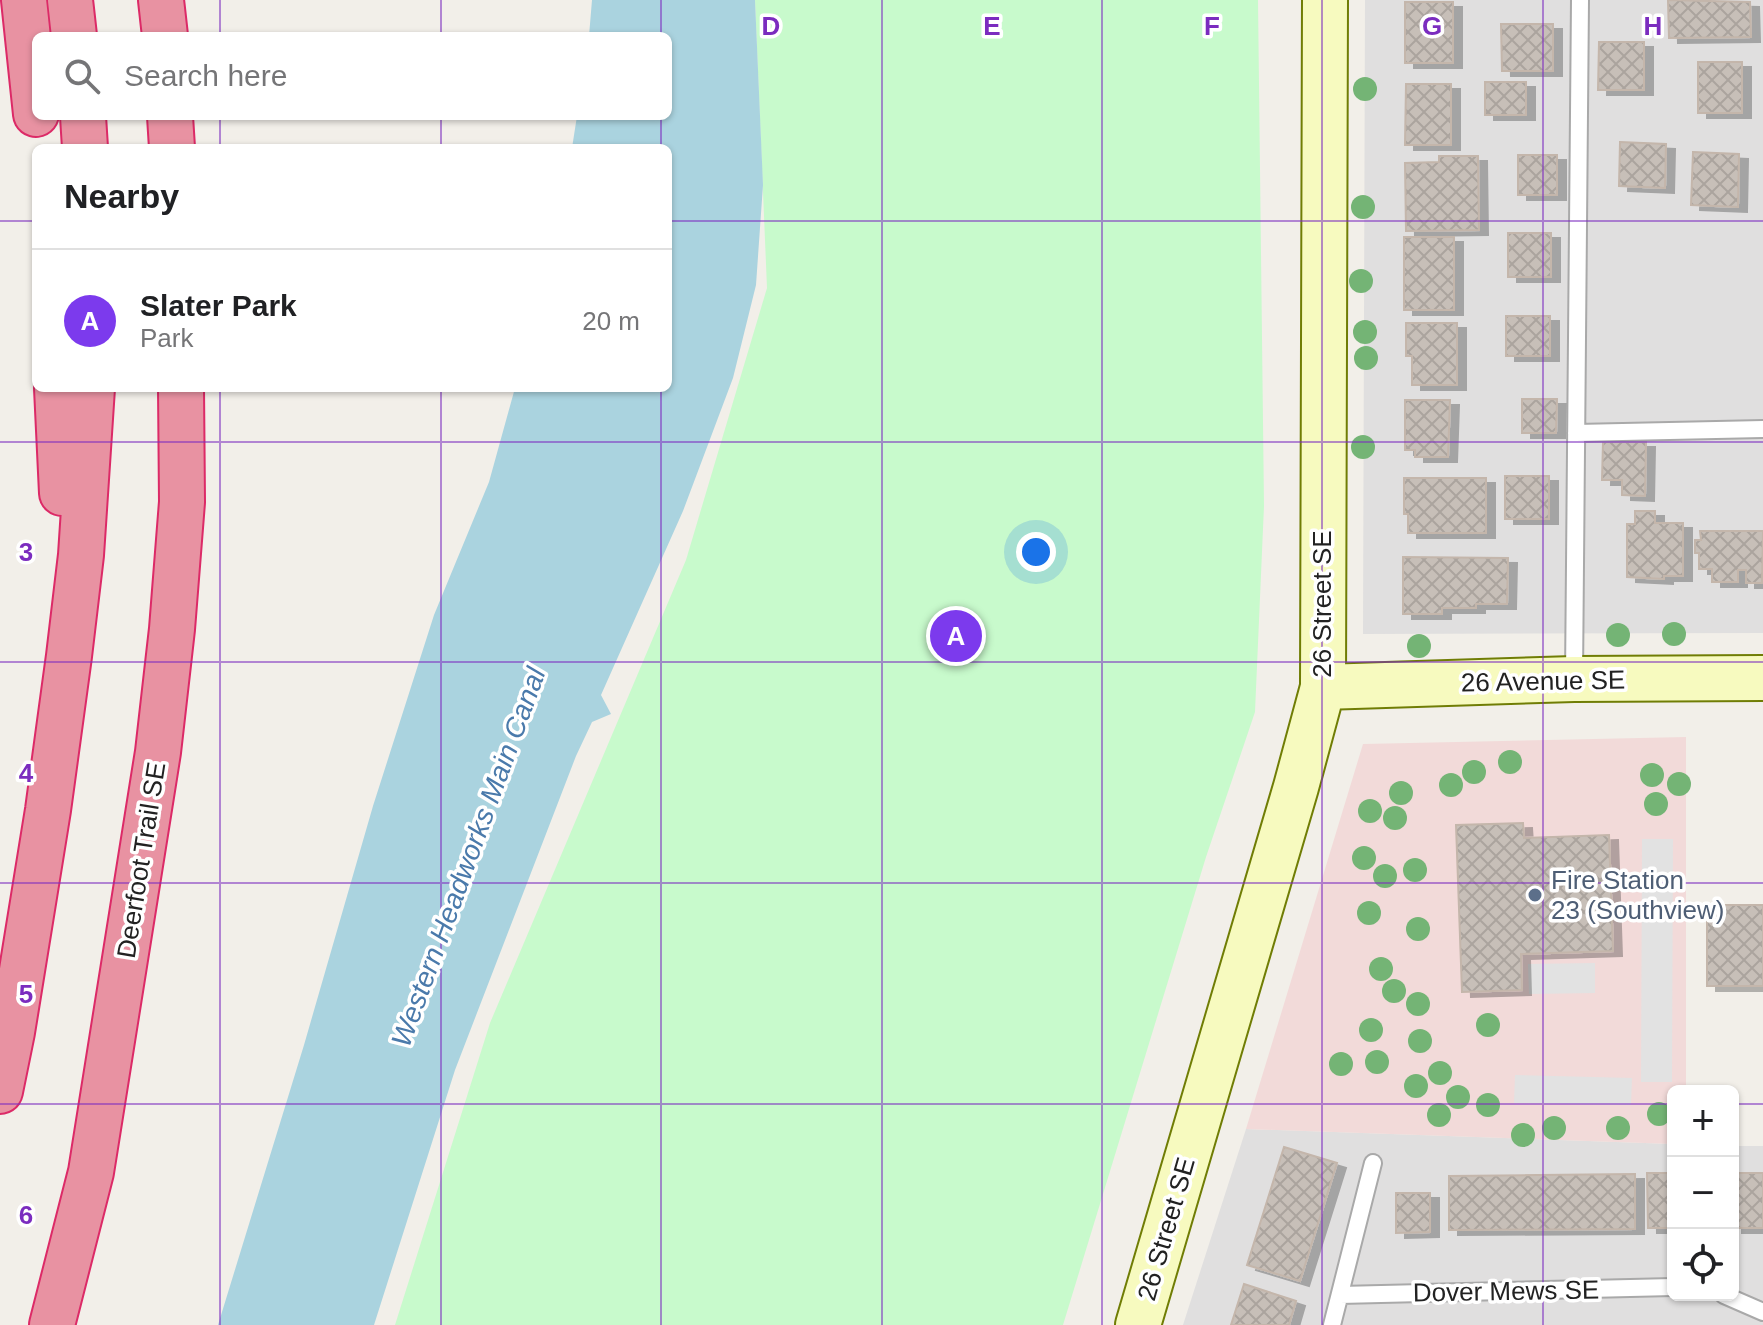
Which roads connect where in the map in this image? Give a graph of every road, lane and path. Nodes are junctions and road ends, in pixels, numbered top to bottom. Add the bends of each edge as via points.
1 (24, 0) edge
2 (70, 0) edge
3 (161, 0) edge
4 (1325, 0) edge
5 (1580, 0) edge
6 (74, 32) edge
7 (165, 32) edge
8 (32, 77) edge
9 (36, 120) edge
10 (83, 120) edge
11 (170, 120) edge
12 (39, 144) edge
13 (85, 144) edge
14 (172, 144) edge
15 (57, 392) edge
16 (92, 392) edge
17 (181, 392) edge
18 (1763, 429) edge
19 (1576, 433) junction
20 (69, 656) junction
21 (1763, 678) edge
22 (1574, 679) junction
23 (1323, 687) junction
24 (0, 1091) edge
25 (1373, 1163) dead end
26 (1667, 1287) edge
27 (1340, 1295) junction
28 (1738, 1301) edge
29 (1763, 1312) edge
30 (52, 1325) edge
31 (1138, 1325) edge
32 (1332, 1325) edge

1 - 8 highway
2 - 6 highway
3 - 7 highway
4 - 23 street, 26 Street SE
5 - 19 lane
9 - 12 highway
10 - 13 highway
11 - 14 highway
15 - 20 highway
16 - 20 highway
17 - 30 highway, Deerfoot Trail SE via 182,502 158,752 91,1172
18 - 19 lane
19 - 22 lane
20 - 24 highway
21 - 22 street, 26 Avenue SE
22 - 23 street, 26 Avenue SE
23 - 31 street, 26 Street SE
25 - 27 lane
26 - 27 lane, Dover Mews SE
27 - 32 lane
28 - 29 lane

